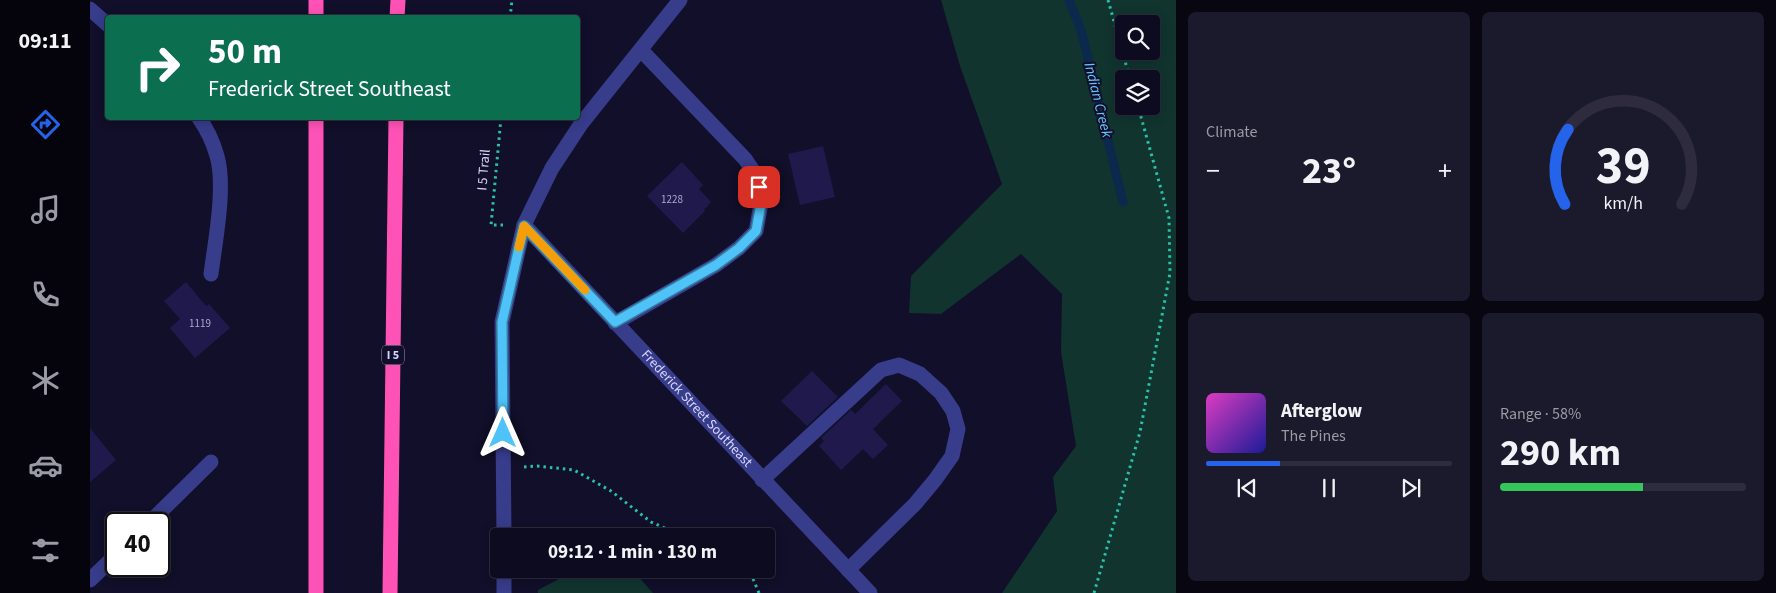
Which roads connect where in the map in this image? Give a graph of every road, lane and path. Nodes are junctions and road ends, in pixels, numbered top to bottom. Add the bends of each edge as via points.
1 (316, 0) edge
2 (398, 0) edge
3 (512, 0) edge
4 (680, 0) edge
5 (1108, 0) edge
6 (90, 9) edge
7 (316, 15) edge
8 (398, 15) edge
9 (510, 15) edge
10 (105, 22) edge
11 (641, 50) junction
12 (1127, 70) edge
13 (1140, 115) edge
14 (200, 120) edge
15 (316, 120) edge
16 (396, 120) edge
17 (501, 120) edge
18 (491, 225) dead end
19 (524, 226) junction
20 (211, 274) dead end
21 (615, 322) junction
22 (212, 462) dead end
23 (503, 470) junction
24 (762, 480) junction
25 (160, 512) edge
26 (504, 528) edge
27 (665, 528) edge
28 (105, 565) edge
29 (848, 570) junction
30 (504, 578) edge
31 (753, 578) edge
32 (90, 580) edge
33 (316, 593) edge
34 (390, 593) edge
35 (504, 593) edge
36 (759, 593) edge
37 (870, 593) edge
38 (1094, 593) edge

1 - 7 highway
2 - 8 highway
3 - 9 path
4 - 11 street
5 - 12 path
6 - 10 street
11 - 19 street via 581,124 552,168
11 - 21 street via 745,159 756,175 762,198 756,231 739,248 716,265
13 - 38 path via 1169,218 1170,273 1140,432
14 - 20 street via 217,156 219,169 219,215
15 - 33 highway
16 - 34 highway, I 5
17 - 18 path, I 5 Trail
19 - 21 street, Frederick Street Southeast
19 - 23 street via 502,322
21 - 24 street, Frederick Street Southeast
22 - 25 street
23 - 26 street
23 - 27 path via 537,466 574,470
24 - 29 street, Frederick Street Southeast
24 - 29 street via 881,370 899,365 920,374 941,393 953,411 958,429 952,456 915,504
28 - 32 street
29 - 37 street, Frederick Street Southeast
30 - 35 street
31 - 36 path

